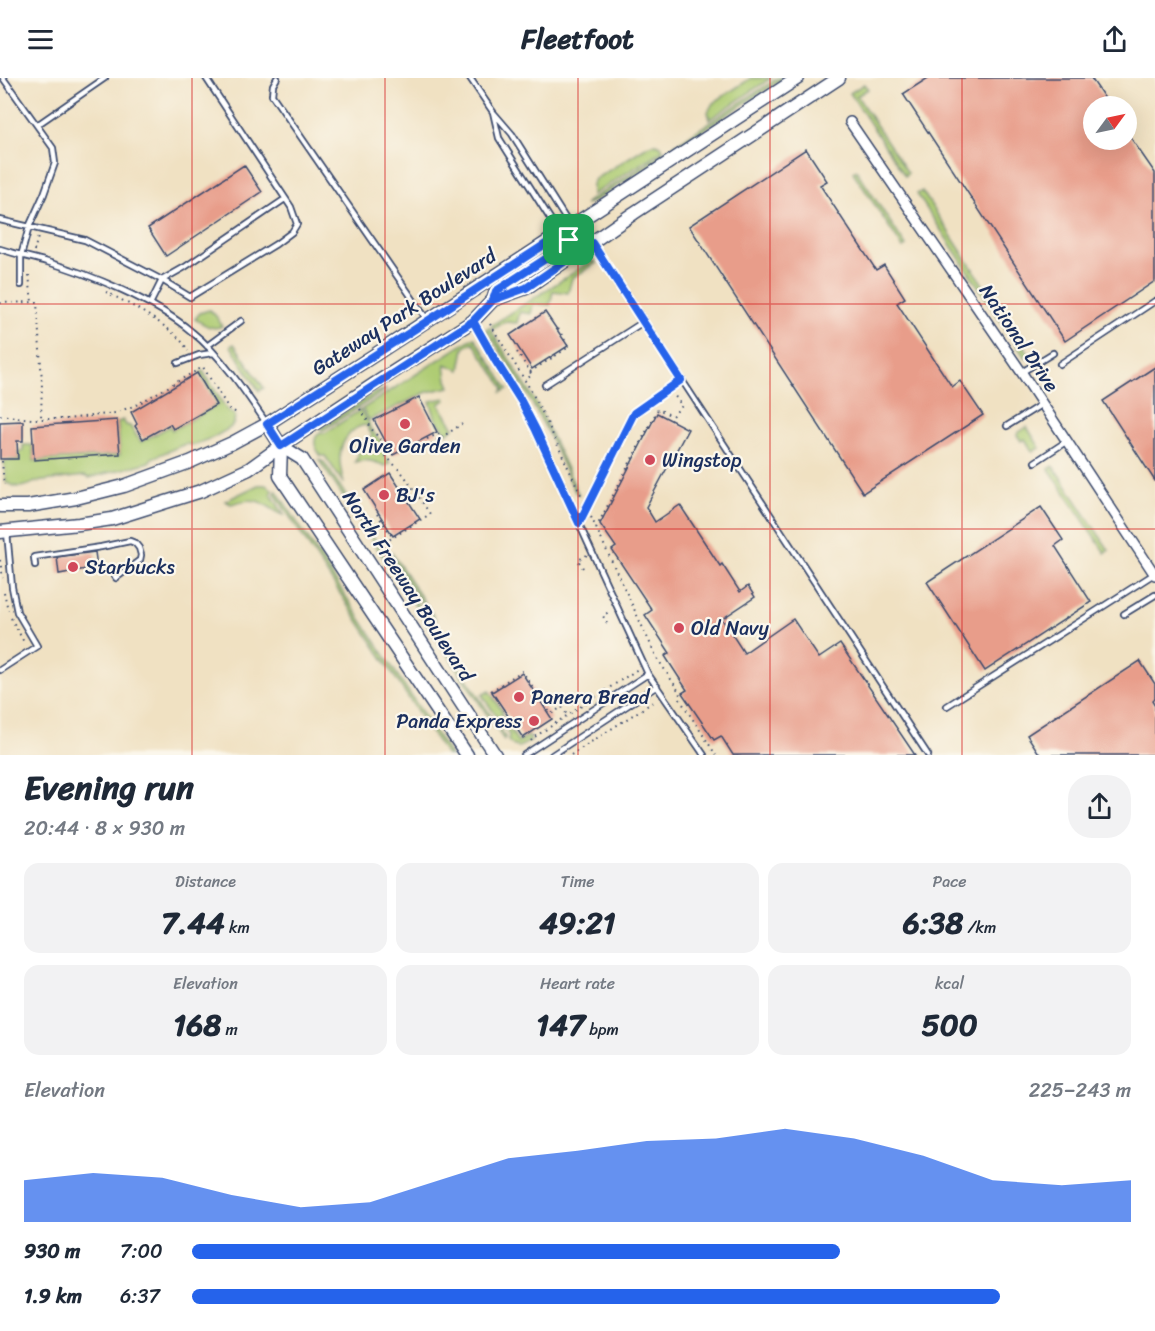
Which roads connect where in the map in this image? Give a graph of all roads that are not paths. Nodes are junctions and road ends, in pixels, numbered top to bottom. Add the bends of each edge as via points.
1 (3, 78) edge
2 (105, 78) edge
3 (206, 78) edge
4 (277, 78) edge
5 (470, 78) edge
6 (798, 78) edge
7 (840, 78) edge
8 (493, 112) junction
9 (850, 122) dead end
10 (37, 125) junction
11 (285, 199) junction
12 (0, 220) edge
13 (29, 227) junction
14 (567, 230) junction
15 (592, 243) junction
16 (0, 249) edge
17 (21, 256) junction
18 (162, 280) junction
19 (21, 285) dead end
20 (493, 300) junction
21 (1155, 301) edge
22 (150, 304) junction
23 (241, 321) dead end
24 (428, 321) junction
25 (473, 321) junction
26 (643, 322) junction
27 (207, 346) junction
28 (1053, 352) dead end
29 (213, 353) junction
30 (178, 363) dead end
31 (1060, 364) dead end
32 (1022, 373) junction
33 (681, 380) junction
34 (544, 385) dead end
35 (1042, 404) junction
36 (267, 424) junction
37 (1007, 426) dead end
38 (1067, 441) junction
39 (281, 446) junction
40 (1035, 462) dead end
41 (0, 506) edge
42 (579, 523) junction
43 (3, 532) edge
44 (35, 565) dead end
45 (111, 570) dead end
46 (1155, 574) edge
47 (1155, 595) edge
48 (1124, 614) dead end
49 (0, 670) edge
50 (648, 674) junction
51 (657, 686) junction
52 (947, 706) dead end
53 (467, 755) edge
54 (495, 755) edge
55 (524, 755) edge
56 (552, 755) edge
57 (704, 755) edge
58 (928, 755) edge

1 - 10 lane
2 - 10 lane
3 - 11 lane
4 - 24 lane via 272,95
5 - 8 lane
6 - 14 street, Gateway Park Boulevard
7 - 15 street, Gateway Park Boulevard
8 - 14 lane via 512,134 567,221
8 - 14 lane via 499,138 556,228
9 - 32 street, National Drive
10 - 13 lane via 53,148 55,163
11 - 18 lane
11 - 18 lane via 297,224 276,244 190,297
12 - 13 lane
13 - 17 lane
13 - 18 lane via 85,240
14 - 20 street via 569,240 564,247 496,291
14 - 24 street, Gateway Park Boulevard
15 - 20 street, Gateway Park Boulevard via 526,288
15 - 26 lane
16 - 17 lane
17 - 19 lane
17 - 22 lane via 99,280
18 - 22 lane
20 - 25 street, Gateway Park Boulevard
21 - 31 lane
22 - 27 lane
23 - 27 lane
24 - 36 street, Gateway Park Boulevard
25 - 39 street, Gateway Park Boulevard
25 - 42 lane via 521,401
26 - 33 lane
26 - 34 lane
27 - 29 lane
28 - 32 lane
29 - 30 lane
29 - 36 lane
32 - 35 street, National Drive
33 - 42 lane via 634,413
33 - 58 lane
35 - 37 lane
35 - 38 street, National Drive
36 - 39 street, North Freeway Boulevard
36 - 41 street, Gateway Park Boulevard via 190,462 124,486 27,506
38 - 40 lane
38 - 46 street, National Drive
39 - 43 street, Gateway Park Boulevard via 249,469 201,491 112,519
39 - 53 street via 280,476
39 - 54 street, North Freeway Boulevard via 303,459
42 - 50 lane
43 - 49 lane via 17,612 37,646
44 - 45 lane via 34,557 135,543 140,560 116,578
46 - 52 lane
47 - 48 lane
50 - 51 lane
50 - 55 lane
51 - 56 lane
51 - 57 lane

